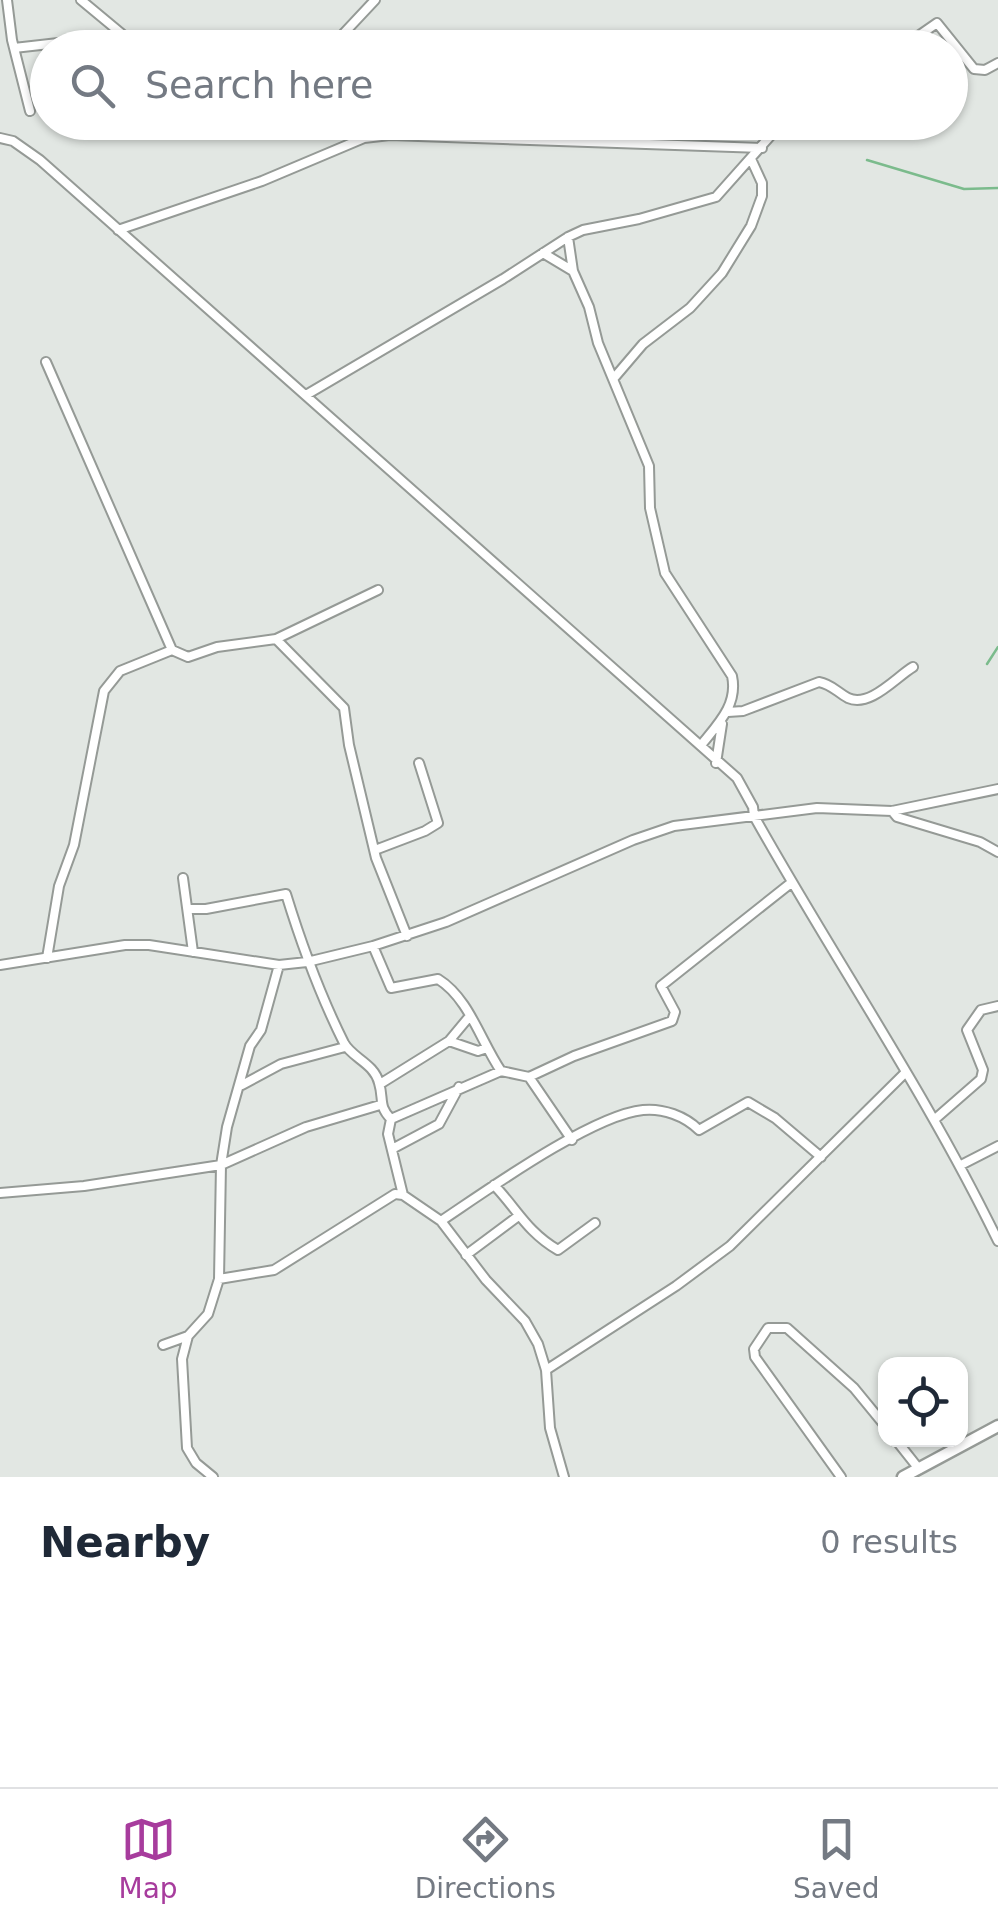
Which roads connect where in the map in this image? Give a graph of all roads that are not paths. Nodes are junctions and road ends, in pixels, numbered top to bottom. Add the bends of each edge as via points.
1 (7, 0) edge
2 (81, 0) edge
3 (375, 0) edge
4 (117, 30) edge
5 (347, 30) edge
6 (30, 46) edge
7 (14, 48) junction
8 (968, 62) edge
9 (998, 62) edge
10 (30, 112) dead end
11 (0, 138) edge
12 (365, 140) edge
13 (578, 140) edge
14 (768, 140) edge
15 (762, 148) junction
16 (752, 159) junction
17 (118, 230) junction
18 (568, 237) junction
19 (542, 253) junction
20 (573, 271) junction
21 (46, 362) dead end
22 (614, 378) junction
23 (306, 396) junction
24 (378, 590) dead end
25 (276, 639) junction
26 (172, 650) junction
27 (913, 667) dead end
28 (725, 716) junction
29 (702, 744) junction
30 (419, 762) dead end
31 (716, 763) junction
32 (998, 789) edge
33 (892, 812) junction
34 (754, 816) junction
35 (375, 850) junction
36 (998, 852) edge
37 (183, 878) dead end
38 (792, 883) junction
39 (189, 909) junction
40 (407, 936) junction
41 (372, 946) junction
42 (193, 952) junction
43 (47, 958) junction
44 (307, 962) junction
45 (0, 964) edge
46 (279, 965) junction
47 (998, 1006) edge
48 (469, 1017) junction
49 (449, 1041) junction
50 (345, 1046) junction
51 (487, 1048) junction
52 (501, 1071) junction
53 (906, 1072) junction
54 (529, 1077) junction
55 (380, 1084) junction
56 (242, 1085) junction
57 (459, 1087) junction
58 (380, 1104) junction
59 (391, 1119) junction
60 (934, 1120) junction
61 (572, 1140) junction
62 (998, 1146) edge
63 (392, 1149) junction
64 (821, 1157) junction
65 (222, 1165) junction
66 (961, 1165) junction
67 (494, 1185) junction
68 (0, 1193) edge
69 (402, 1194) junction
70 (998, 1216) edge
71 (517, 1217) junction
72 (441, 1221) junction
73 (988, 1221) junction
74 (595, 1224) dead end
75 (998, 1241) edge
76 (466, 1255) junction
77 (219, 1279) junction
78 (188, 1336) junction
79 (162, 1345) dead end
80 (546, 1370) junction
81 (878, 1417) edge
82 (998, 1426) edge
83 (902, 1447) edge
84 (919, 1469) junction
85 (213, 1477) edge
86 (564, 1477) edge
87 (841, 1477) edge
88 (903, 1477) edge

1 - 7 street
2 - 4 street
3 - 5 street
6 - 7 street
7 - 10 street
8 - 9 street via 985,70
11 - 17 street via 25,148
12 - 17 street
13 - 15 street
14 - 15 street
15 - 16 street
16 - 18 street via 707,202
16 - 22 street via 762,183 752,226 722,273
17 - 23 street
18 - 19 street
18 - 20 street
19 - 20 street
19 - 23 street
20 - 22 street
21 - 26 street
22 - 28 street via 649,466 650,508 665,573 732,676
23 - 29 street
24 - 25 street
25 - 26 street via 216,646 188,657
25 - 35 street via 344,708
26 - 43 street via 120,671 104,691
27 - 28 street via 868,698 848,698 819,682
28 - 29 street
28 - 31 street
29 - 31 street
30 - 35 street via 438,823
31 - 34 street via 737,778
32 - 33 street
33 - 34 street via 817,808
33 - 36 street
34 - 38 street
34 - 40 street via 674,826 633,840
35 - 40 street
37 - 39 street
38 - 53 street
38 - 54 street via 660,986 675,1012 672,1022
39 - 42 street
39 - 44 street via 286,894
40 - 41 street
41 - 44 street
41 - 48 street via 391,988 438,978
42 - 43 street via 125,945
42 - 46 street
43 - 45 street
44 - 46 street
44 - 50 street
46 - 56 street
47 - 60 street via 981,1010 967,1030 981,1080
48 - 49 street
48 - 51 street
49 - 51 street
49 - 55 street
50 - 55 street via 366,1061
50 - 56 street via 281,1064
51 - 52 street
52 - 54 street
52 - 57 street
53 - 60 street
53 - 64 street
54 - 61 street
55 - 58 street
56 - 65 street
57 - 59 street
57 - 63 street via 439,1124
58 - 59 street
58 - 65 street
59 - 63 street
60 - 66 street
61 - 64 street via 647,1110 687,1118 699,1130 748,1102
61 - 67 street
62 - 66 street
63 - 69 street
64 - 80 street via 730,1246
65 - 68 street
65 - 77 street
66 - 73 street
67 - 71 street
67 - 72 street
69 - 72 street
69 - 77 street via 274,1270
70 - 73 street
71 - 74 street via 558,1250
71 - 76 street
72 - 76 street
73 - 75 street
76 - 80 street via 526,1321
77 - 78 street via 208,1314
78 - 79 street
78 - 85 street via 180,1377 187,1448
80 - 86 street via 546,1405
81 - 87 street via 787,1328 768,1328 754,1358
82 - 84 street
83 - 84 street
84 - 88 street

